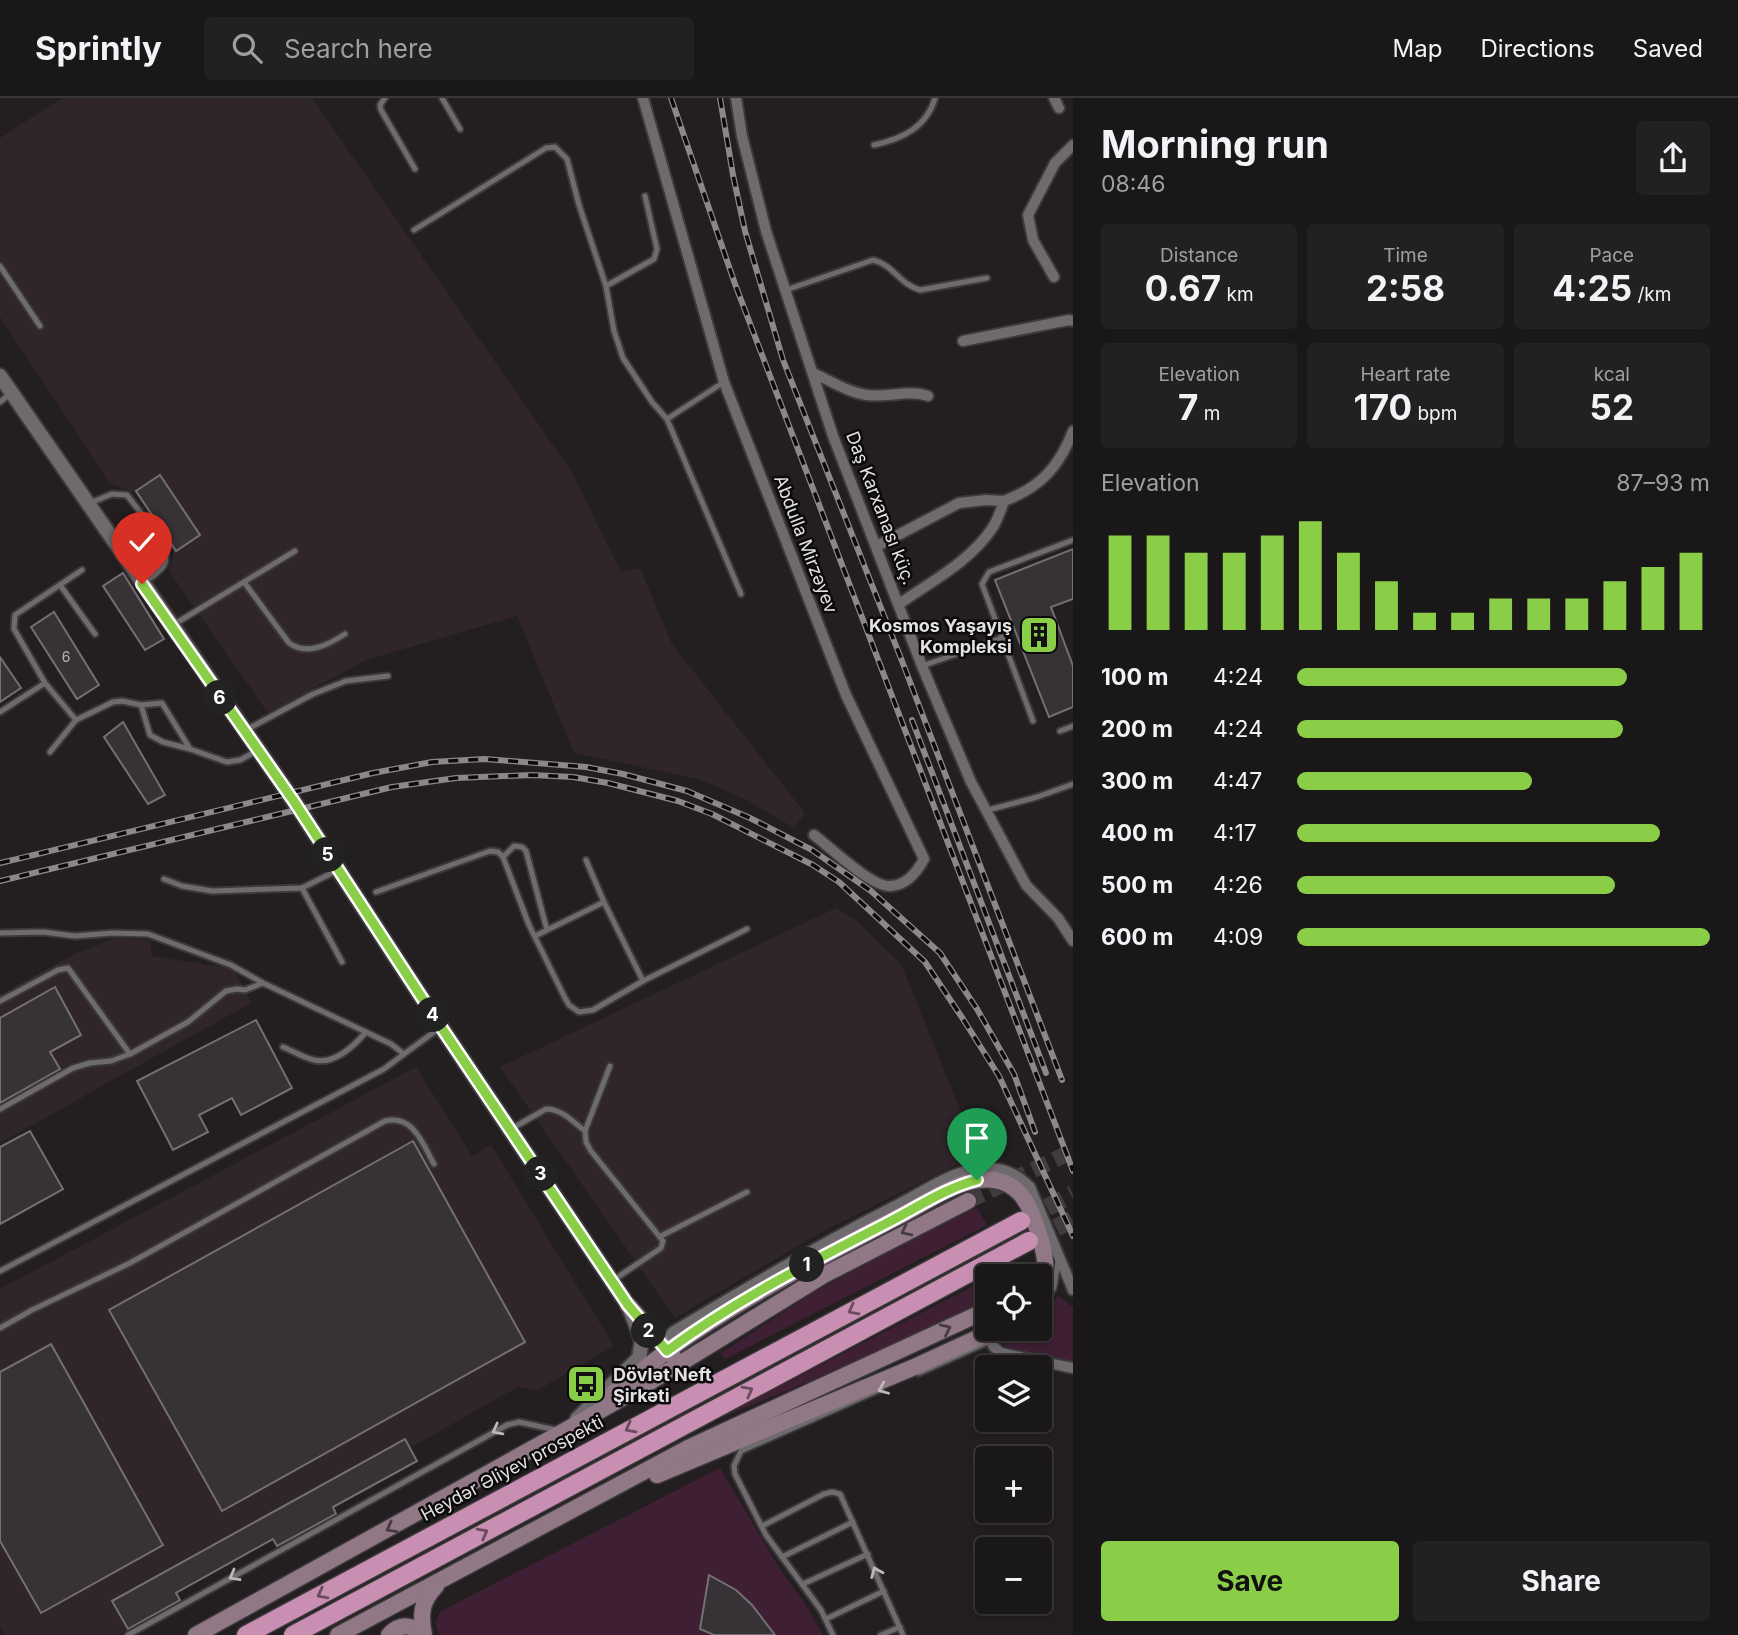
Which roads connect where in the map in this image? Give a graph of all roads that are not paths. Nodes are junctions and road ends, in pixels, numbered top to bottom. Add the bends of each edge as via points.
1 (386, 98) edge
2 (442, 98) edge
3 (643, 98) edge
4 (736, 98) edge
5 (935, 98) edge
6 (460, 129) dead end
7 (874, 145) dead end
8 (1073, 145) edge
9 (415, 169) dead end
10 (645, 196) dead end
11 (414, 230) dead end
12 (0, 266) edge
13 (1054, 277) dead end
14 (987, 278) dead end
15 (606, 286) junction
16 (786, 290) junction
17 (1073, 321) edge
18 (40, 326) dead end
19 (963, 341) dead end
20 (814, 373) junction
21 (0, 376) edge
22 (724, 382) junction
23 (928, 396) dead end
24 (6, 398) edge
25 (667, 419) junction
26 (1073, 431) edge
27 (1004, 501) junction
28 (87, 504) junction
29 (1073, 540) edge
30 (877, 546) junction
31 (295, 551) dead end
32 (82, 570) dead end
33 (244, 582) junction
34 (142, 584) junction
35 (60, 585) junction
36 (741, 594) dead end
37 (900, 604) junction
38 (171, 626) junction
39 (94, 634) dead end
40 (345, 634) dead end
41 (1002, 638) junction
42 (922, 666) junction
43 (388, 676) dead end
44 (45, 683) junction
45 (141, 705) junction
46 (0, 712) edge
47 (76, 720) junction
48 (1033, 720) dead end
49 (1073, 726) edge
50 (244, 731) junction
51 (1060, 731) dead end
52 (190, 749) junction
53 (257, 751) junction
54 (50, 752) dead end
55 (1073, 784) edge
56 (988, 810) junction
57 (814, 835) dead end
58 (503, 857) junction
59 (586, 860) dead end
60 (338, 870) junction
61 (164, 879) dead end
62 (302, 888) junction
63 (376, 892) dead end
64 (604, 902) junction
65 (747, 929) dead end
66 (547, 930) junction
67 (0, 933) edge
68 (535, 936) junction
69 (1073, 941) edge
70 (342, 962) dead end
71 (643, 981) junction
72 (263, 983) junction
73 (0, 1002) edge
74 (441, 1027) junction
75 (366, 1032) junction
76 (283, 1046) dead end
77 (130, 1054) junction
78 (404, 1054) junction
79 (610, 1066) dead end
80 (0, 1109) edge
81 (511, 1129) junction
82 (585, 1132) junction
83 (434, 1164) dead end
84 (747, 1192) dead end
85 (968, 1201) tunnel mouth
86 (1021, 1220) tunnel mouth
87 (661, 1236) junction
88 (1029, 1241) tunnel mouth
89 (1055, 1245) junction
90 (1045, 1264) edge
91 (0, 1271) edge
92 (612, 1281) junction
93 (1073, 1290) edge
94 (1052, 1293) edge
95 (628, 1305) junction
96 (975, 1316) edge
97 (0, 1328) edge
98 (977, 1341) edge
99 (980, 1341) edge
100 (994, 1341) edge
101 (706, 1347) junction
102 (667, 1351) junction
103 (1073, 1368) edge
104 (897, 1382) dead end
105 (885, 1388) dead end
106 (564, 1431) junction
107 (574, 1510) junction
108 (853, 1522) junction
109 (762, 1527) junction
110 (868, 1554) junction
111 (782, 1557) junction
112 (442, 1579) junction
113 (803, 1584) junction
114 (884, 1591) junction
115 (825, 1619) junction
116 (900, 1627) junction
117 (128, 1635) edge
118 (196, 1635) edge
119 (246, 1635) edge
120 (293, 1635) edge
121 (338, 1635) edge
122 (349, 1635) edge
123 (366, 1635) edge
124 (389, 1635) edge
125 (424, 1635) edge
126 (833, 1635) edge
127 (881, 1635) edge
128 (903, 1635) edge

1 - 9 lane via 381,110
2 - 6 lane
3 - 22 street, Abdulla Mirzəyev
4 - 16 street, Daş Karxanası küç. via 766,231
5 - 7 lane via 931,113 900,139
8 - 13 street via 1055,163 1028,215 1033,240
10 - 15 lane via 657,249 654,260
11 - 15 lane via 546,148 555,147 567,159
12 - 18 lane
14 - 16 lane via 920,290 909,287 884,262 873,260
15 - 25 lane via 623,358
16 - 20 street, Daş Karxanası küç.
17 - 19 street
20 - 23 street via 857,393
20 - 30 street, Daş Karxanası küç.
21 - 24 street
22 - 25 lane
22 - 57 street, Abdulla Mirzəyev via 846,695 924,859 917,873 890,887 874,882
24 - 28 street
25 - 36 lane
26 - 27 street via 1046,478 1025,494
27 - 30 street via 959,503
27 - 37 street via 994,526 959,564
28 - 34 street
28 - 34 lane via 112,494 127,495 163,546 163,567
29 - 41 lane via 985,576 983,592
30 - 37 street, Daş Karxanası küç.
31 - 33 lane
32 - 35 lane
33 - 38 lane
33 - 40 lane via 295,648 326,646
34 - 38 street
35 - 39 lane
35 - 44 lane via 15,615 13,621
37 - 42 street, Daş Karxanası küç.
38 - 50 street
41 - 42 lane
41 - 48 lane
42 - 56 street, Daş Karxanası küç. via 971,782
43 - 50 lane via 346,681
44 - 46 lane
44 - 47 lane
45 - 47 lane via 114,702
45 - 52 lane via 150,735
45 - 52 lane via 158,702 166,706
47 - 54 lane
49 - 51 lane
50 - 53 street
52 - 53 lane via 227,762
53 - 60 street
55 - 56 lane
56 - 69 street, Daş Karxanası küç. via 1026,885
58 - 63 lane via 490,851
58 - 66 lane via 514,846 526,851
58 - 68 lane
59 - 64 lane
60 - 62 lane
60 - 74 street
61 - 62 lane via 212,891
62 - 70 lane
64 - 66 lane
64 - 71 lane
65 - 71 lane
66 - 68 lane
67 - 72 lane via 148,934 217,959
68 - 71 lane via 575,1011 593,1010
72 - 75 lane
72 - 77 lane via 226,991 188,1022
73 - 77 lane via 68,968
74 - 78 lane
74 - 81 street
75 - 76 lane via 348,1051 324,1060 316,1061
75 - 78 lane
77 - 80 lane via 73,1068
78 - 91 lane via 384,1069
79 - 82 lane
81 - 82 lane via 551,1109
81 - 92 street
82 - 87 lane via 591,1151
83 - 97 lane via 413,1127 404,1121 385,1122 130,1263
84 - 87 lane
85 -> 101 main road via 824,1275
86 -> 119 highway, Heydər Əliyev prospekti
87 - 92 lane via 661,1248
120 -> 88 highway
89 - 93 street
89 - 94 lane via 1058,1265
89 - 102 street via 1025,1181 1002,1169 972,1170 832,1239 674,1331 667,1338
90 - 102 main road via 1026,1199 1000,1181 977,1180 813,1261
92 - 95 street
95 - 102 main road
95 - 106 street via 642,1340 639,1358
107 -> 96 main road via 688,1448
98 - 107 main road
99 - 104 lane
100 - 103 street via 997,1350 1006,1354
101 - 102 main road via 679,1358
101 - 106 main road
102 - 106 main road
105 -> 109 lane via 741,1451 735,1474
106 -> 117 lane via 519,1422 507,1425
106 -> 118 main road
107 - 112 main road
108 - 109 lane via 840,1494 832,1492
108 - 110 lane
108 - 111 lane
109 - 111 lane
110 - 113 lane
114 -> 110 lane
111 - 113 lane
112 - 121 main road
112 - 125 main road via 423,1606
113 - 115 lane
114 - 115 lane
114 - 116 lane
115 - 126 lane
116 - 127 lane
116 - 128 lane
122 - 123 main road
124 - 125 main road via 403,1626

